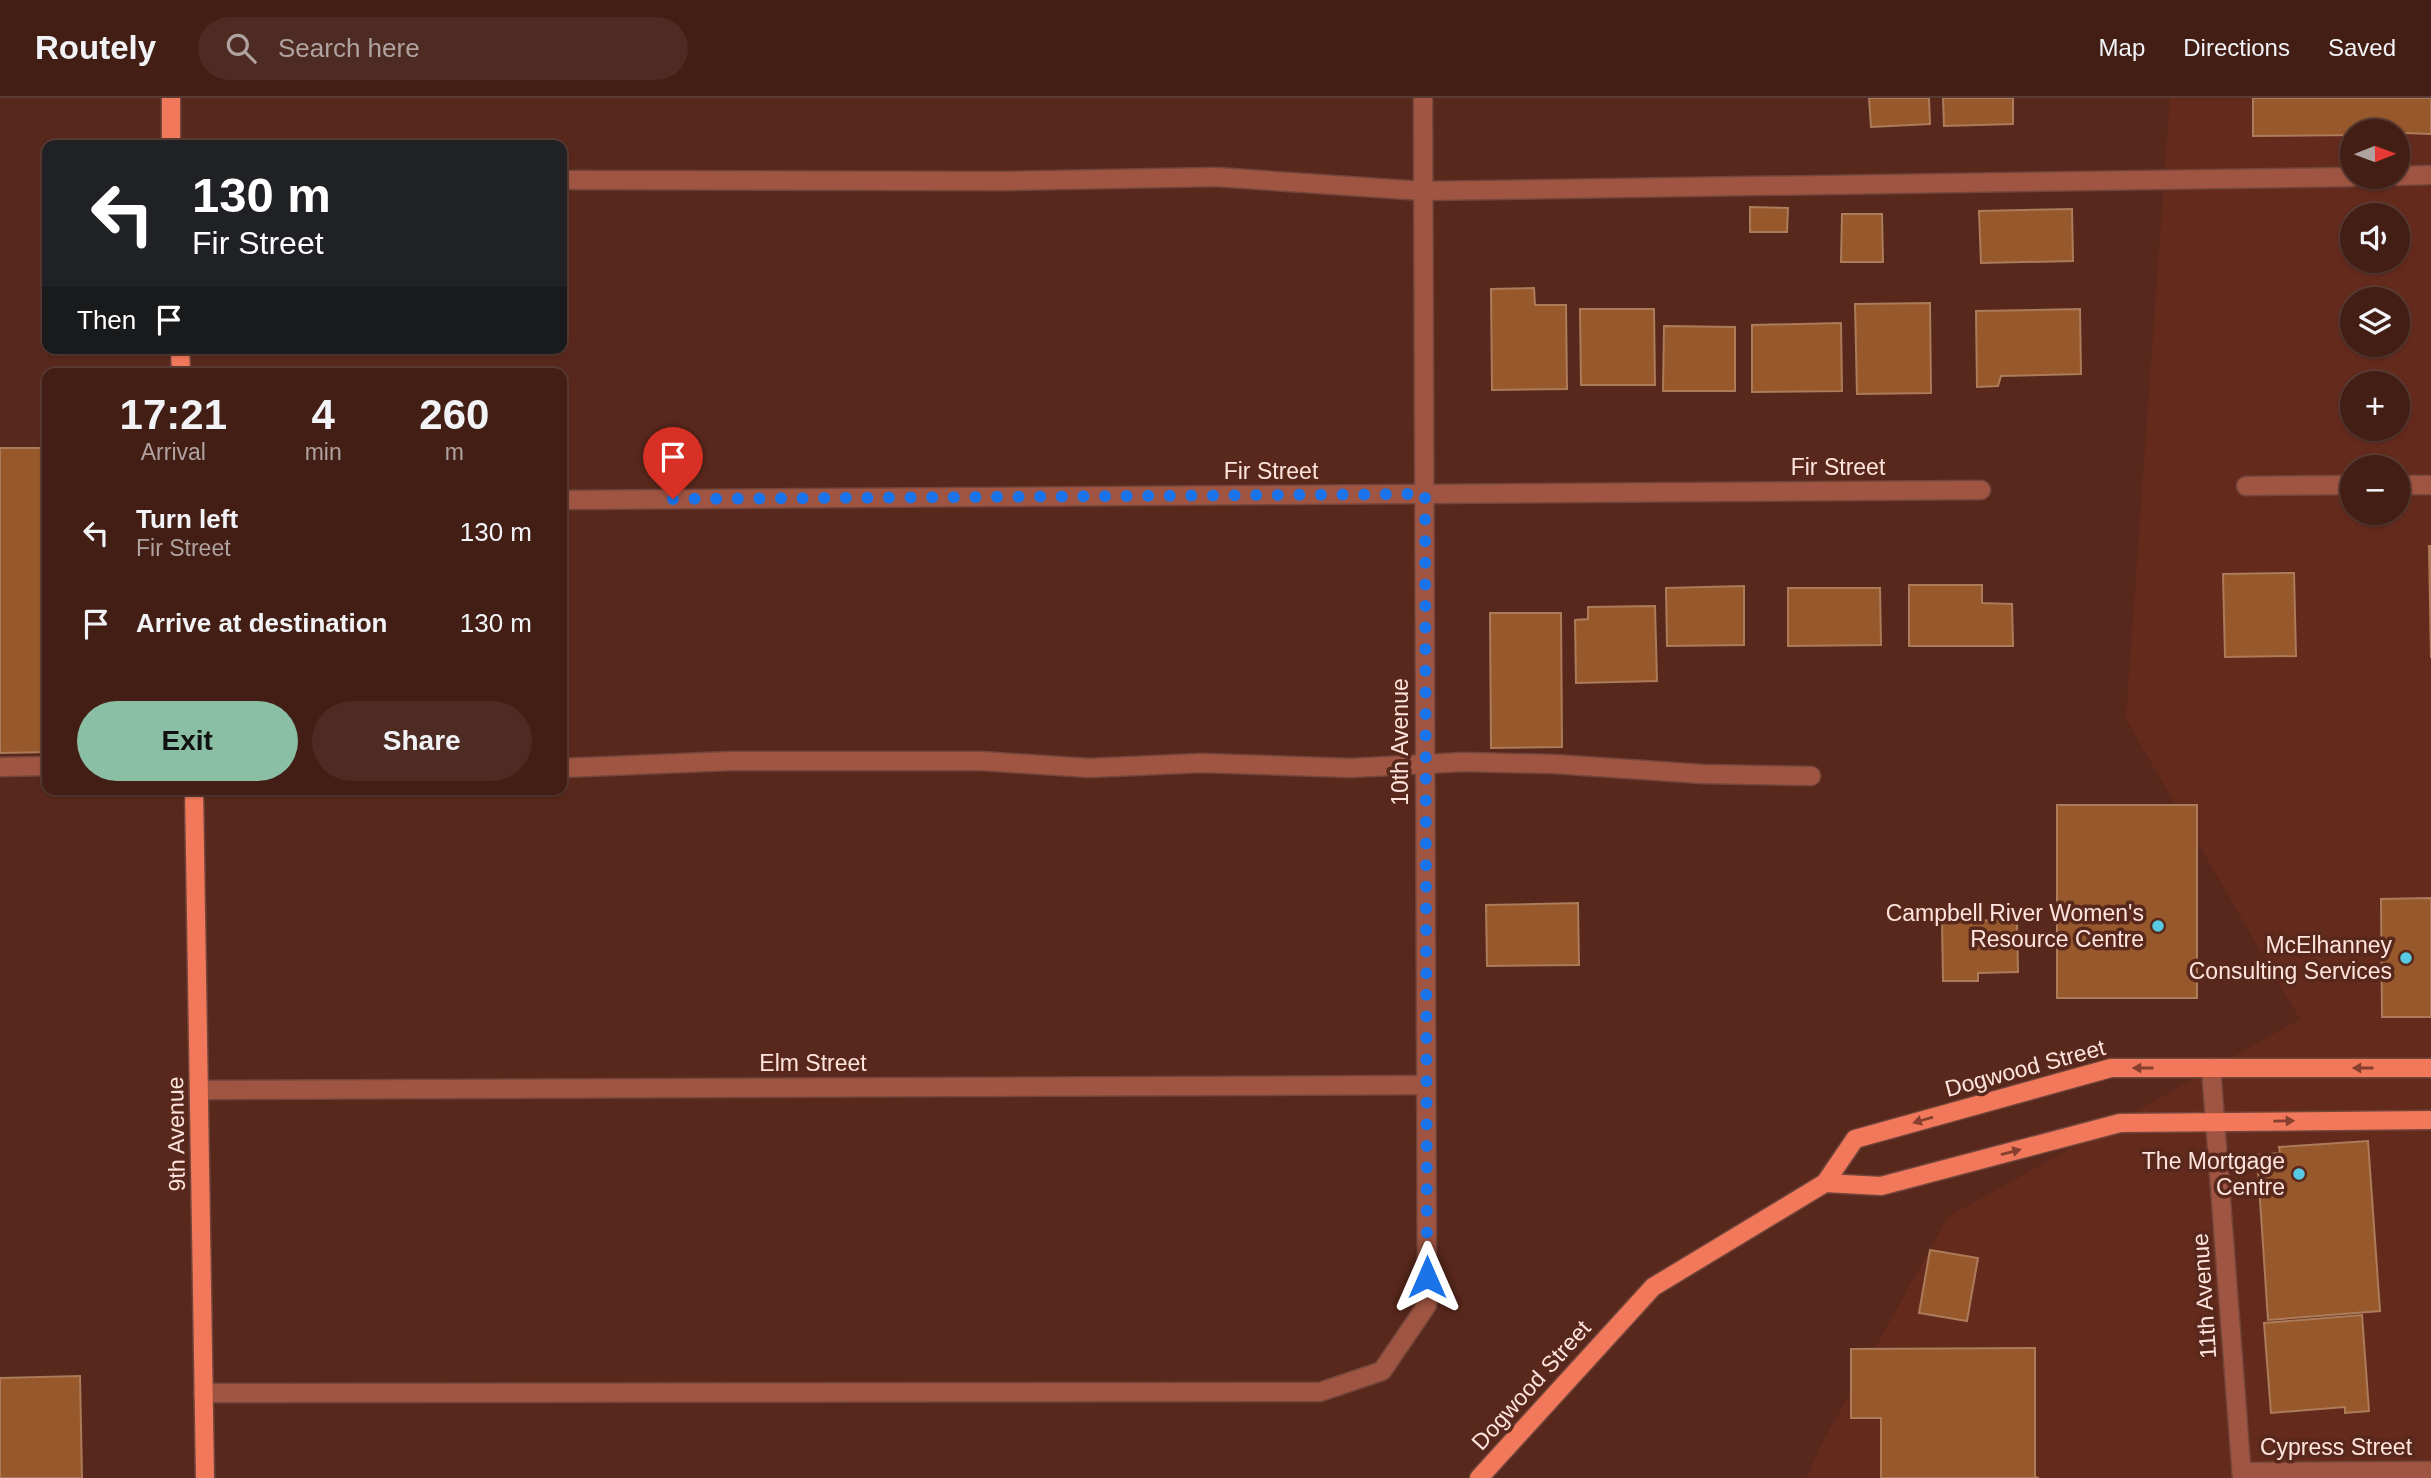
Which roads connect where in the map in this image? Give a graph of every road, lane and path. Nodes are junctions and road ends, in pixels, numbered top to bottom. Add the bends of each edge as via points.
1 (171, 98) edge
2 (1423, 98) edge
3 (171, 140) edge
4 (2410, 176) edge
5 (2431, 176) edge
6 (2340, 177) edge
7 (567, 180) edge
8 (1423, 191) junction
9 (2340, 485) edge
10 (2410, 485) edge
11 (2431, 485) edge
12 (2246, 486) dead end
13 (1981, 490) dead end
14 (1425, 494) junction
15 (567, 500) edge
16 (1425, 764) junction
17 (42, 766) edge
18 (0, 767) edge
19 (567, 768) edge
20 (1811, 775) dead end
21 (194, 795) edge
22 (2211, 1068) junction
23 (2431, 1068) edge
24 (1426, 1084) junction
25 (200, 1090) junction
26 (2431, 1120) edge
27 (2216, 1122) junction
28 (1825, 1183) junction
29 (203, 1393) junction
30 (2431, 1471) edge
31 (2242, 1475) edge
32 (205, 1478) edge
33 (1479, 1478) edge

1 - 3 main road
2 - 8 street, 10th Avenue
4 - 5 street
6 - 8 street
7 - 8 street via 1216,177
8 - 14 street, 10th Avenue
9 - 12 street
10 - 11 street
13 - 14 street, Fir Street
14 - 15 street, Fir Street
14 - 16 street, 10th Avenue
16 - 19 street via 1351,768 1202,763 1089,768 981,761 731,761
16 - 20 street via 1554,764 1703,774
16 - 24 street, 10th Avenue
17 - 18 street
21 - 25 main road, 9th Avenue
23 -> 22 main road, Dogwood Street
22 - 27 street, 11th Avenue
22 -> 28 main road, Dogwood Street via 2111,1068 1855,1139
24 - 25 street, Elm Street
24 - 29 street, 10th Avenue via 1427,1305 1382,1371 1320,1392
25 - 29 main road, 9th Avenue
27 -> 26 main road
28 -> 27 main road via 1881,1186 2120,1123
27 - 31 street, 11th Avenue
28 - 33 main road, Dogwood Street via 1653,1287
29 - 32 main road, 9th Avenue
30 - 31 street, Cypress Street

